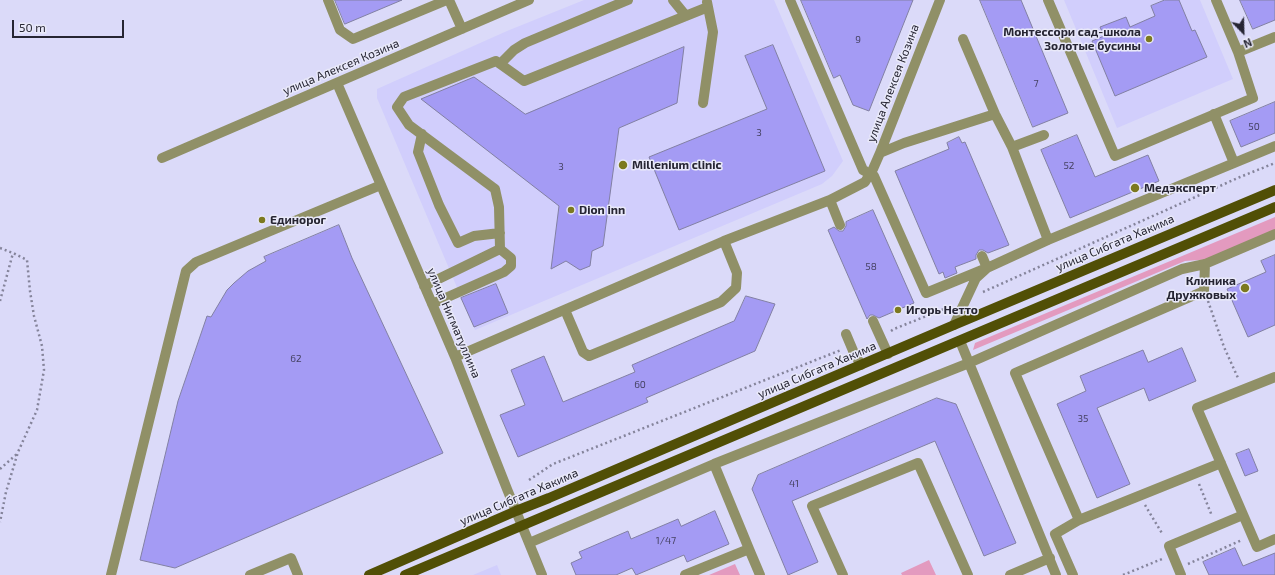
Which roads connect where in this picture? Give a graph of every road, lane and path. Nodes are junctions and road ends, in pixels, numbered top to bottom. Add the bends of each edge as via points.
1 (328, 0) edge
2 (448, 0) edge
3 (529, 0) edge
4 (628, 0) edge
5 (674, 0) edge
6 (790, 0) edge
7 (940, 0) edge
8 (1048, 0) edge
9 (1216, 0) edge
10 (707, 3) edge
11 (686, 16) junction
12 (462, 29) junction
13 (1275, 37) edge
14 (964, 39) dead end
15 (1238, 52) junction
16 (500, 64) junction
17 (337, 83) junction
18 (703, 103) dead end
19 (995, 114) junction
20 (1214, 114) junction
21 (422, 134) junction
22 (1044, 135) dead end
23 (1275, 146) edge
24 (1012, 147) junction
25 (880, 153) junction
26 (162, 158) dead end
27 (1234, 163) junction
28 (1275, 163) edge
29 (870, 175) junction
30 (381, 185) junction
31 (1275, 190) edge
32 (830, 200) junction
33 (1275, 207) edge
34 (840, 225) dead end
35 (500, 233) junction
36 (1275, 234) edge
37 (1048, 240) junction
38 (724, 241) junction
39 (0, 248) edge
40 (500, 249) junction
41 (13, 253) junction
42 (982, 256) dead end
43 (1205, 264) junction
44 (987, 268) junction
45 (424, 286) junction
46 (1204, 291) junction
47 (966, 300) junction
48 (0, 301) edge
49 (432, 304) junction
50 (565, 310) junction
51 (872, 321) dead end
52 (954, 325) junction
53 (846, 334) dead end
54 (881, 341) junction
55 (960, 341) junction
56 (854, 353) junction
57 (888, 354) junction
58 (455, 357) junction
59 (969, 363) junction
60 (861, 365) junction
61 (1275, 377) edge
62 (1243, 390) junction
63 (18, 452) junction
64 (1221, 463) junction
65 (714, 464) junction
66 (0, 469) edge
67 (1195, 473) junction
68 (529, 480) dead end
69 (1140, 495) junction
70 (516, 511) junction
71 (1243, 515) junction
72 (1079, 520) junction
73 (0, 522) edge
74 (522, 526) junction
75 (1216, 526) junction
76 (1252, 536) junction
77 (1275, 539) edge
78 (529, 543) junction
79 (749, 549) junction
80 (1171, 550) junction
81 (1050, 558) junction
82 (1180, 572) edge
83 (112, 575) edge
84 (250, 575) edge
85 (298, 575) edge
86 (369, 575) edge
87 (405, 575) edge
88 (542, 575) edge
89 (685, 575) edge
90 (760, 575) edge
91 (843, 575) edge
92 (968, 575) edge
93 (1010, 575) edge
94 (1056, 575) edge
95 (1072, 575) edge
96 (1123, 575) edge

1 - 2 street via 340,30 353,39
2 - 12 street
3 - 12 street, улица Алексея Козина
4 - 16 street via 525,43
5 - 11 street
6 - 29 street via 863,170
7 - 25 street, улица Алексея Козина
8 - 20 street via 1115,156
9 - 15 street
10 - 11 street
10 - 18 street via 713,32
11 - 16 street via 524,81
12 - 17 street, улица Алексея Козина
13 - 15 street
14 - 19 street
15 - 20 street via 1253,98
16 - 21 street via 496,61 404,97 397,107 409,125
17 - 26 street, улица Алексея Козина
17 - 30 street, улица Нигматуллина
19 - 24 street
19 - 25 street
20 - 27 street
21 - 35 street via 495,189
21 - 35 street via 418,152 439,205 458,243 474,236
22 - 24 street
23 - 27 street
24 - 37 street
25 - 29 street, улица Алексея Козина
27 - 37 street
28 - 47 path
29 - 32 street via 865,182
29 - 44 street via 874,176 882,191 926,293
30 - 45 street, улица Нигматуллина
30 - 83 street via 196,262 186,271
31 - 52 main road, улица Сибгата Хакима
32 - 34 street
32 - 38 street
33 - 55 main road
35 - 40 street
36 - 43 street
37 - 44 street
38 - 50 street
38 - 50 street via 737,273 736,288 721,302 589,356 583,352
39 - 41 path
40 - 45 street
40 - 49 street via 511,258 511,266 504,272
41 - 48 path
41 - 63 path via 27,260 44,370 37,410
42 - 44 street
43 - 46 street
43 - 59 street via 1182,269
44 - 47 street via 976,278
45 - 49 street, улица Нигматуллина
46 - 62 path
46 - 72 street via 1015,373
47 - 52 street
47 - 54 path via 894,329
49 - 58 street, улица Нигматуллина
50 - 58 street
51 - 54 street
52 - 57 main road, улица Сибгата Хакима
53 - 56 street
54 - 57 street
55 - 59 street
55 - 74 main road
56 - 60 street
56 - 68 path via 843,349 553,464
57 - 60 main road, улица Сибгата Хакима
58 - 70 street, улица Нигматуллина
59 - 65 street
59 - 81 street
60 - 70 main road, улица Сибгата Хакима
61 - 62 street
62 - 64 street via 1197,408
63 - 66 path
63 - 73 path
64 - 67 street
64 - 71 street
65 - 78 street
65 - 79 street
67 - 69 street
67 - 75 path
69 - 72 street
69 - 80 path
70 - 74 street, улица Нигматуллина
70 - 86 main road, улица Сибгата Хакима
71 - 75 street
71 - 76 street
72 - 95 street via 1054,534
74 - 78 street, улица Нигматуллина
74 - 87 main road
75 - 80 street
76 - 77 street via 1257,547
76 - 82 path
78 - 88 street, улица Нигматуллина
79 - 89 street
79 - 90 street
80 - 82 street
80 - 96 path
81 - 93 street
81 - 94 street
84 - 85 street via 291,558
91 - 92 street via 812,506 918,463

